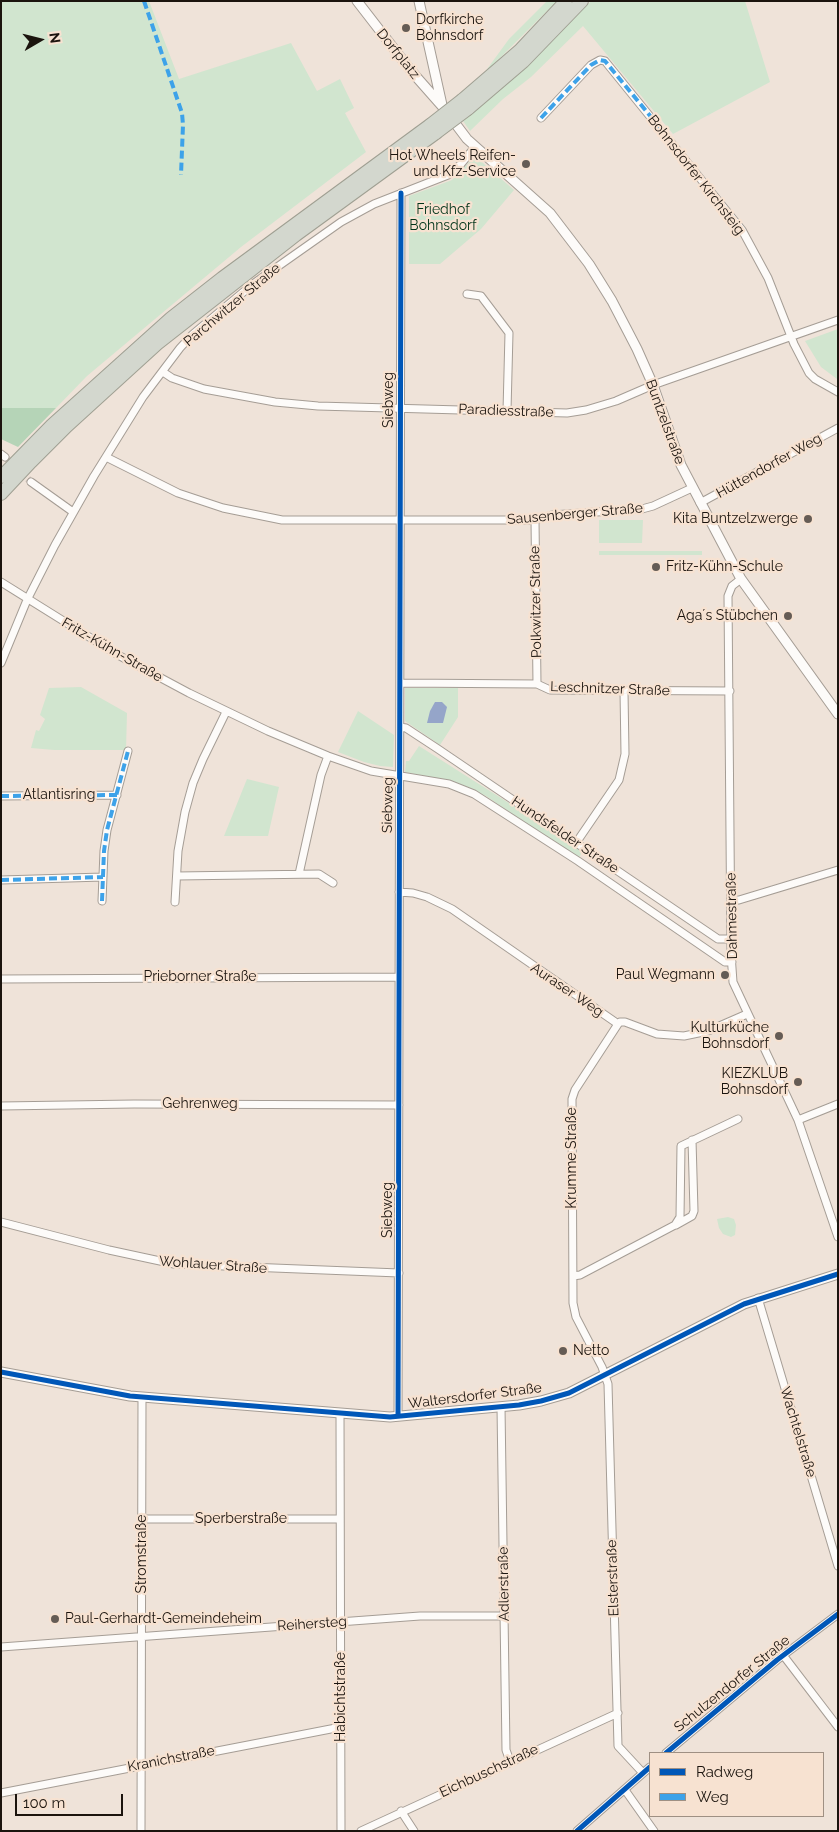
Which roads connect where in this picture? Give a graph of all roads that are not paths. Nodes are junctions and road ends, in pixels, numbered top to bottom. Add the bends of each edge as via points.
1 (357, 1) edge
2 (419, 1) edge
3 (566, 1) edge
4 (582, 1) edge
5 (465, 105) junction
6 (442, 106) junction
7 (541, 118) dead end
8 (433, 129) junction
9 (475, 147) junction
10 (401, 193) junction
11 (467, 294) dead end
12 (838, 320) edge
13 (792, 336) junction
14 (163, 372) junction
15 (652, 385) junction
16 (838, 392) edge
17 (400, 408) junction
18 (507, 411) junction
19 (838, 428) edge
20 (106, 457) junction
21 (1, 477) edge
22 (32, 482) tunnel mouth
23 (692, 488) junction
24 (1, 494) edge
25 (700, 504) junction
26 (73, 512) junction
27 (401, 520) junction
28 (535, 520) junction
29 (741, 580) junction
30 (1, 582) edge
31 (27, 600) junction
32 (1, 662) edge
33 (401, 683) junction
34 (537, 684) junction
35 (624, 690) junction
36 (730, 691) junction
37 (226, 712) junction
38 (838, 714) edge
39 (400, 727) junction
40 (128, 751) dead end
41 (328, 756) junction
42 (400, 775) junction
43 (117, 795) junction
44 (1, 796) edge
45 (576, 843) junction
46 (838, 870) edge
47 (299, 874) junction
48 (177, 876) junction
49 (103, 877) junction
50 (1, 880) edge
51 (333, 883) dead end
52 (399, 892) junction
53 (731, 900) junction
54 (102, 901) dead end
55 (175, 902) dead end
56 (731, 939) junction
57 (732, 962) junction
58 (399, 977) junction
59 (1, 978) edge
60 (747, 1014) junction
61 (618, 1024) junction
62 (399, 1104) junction
63 (838, 1104) edge
64 (1, 1106) edge
65 (738, 1119) dead end
66 (798, 1120) junction
67 (692, 1140) junction
68 (1, 1222) edge
69 (675, 1225) junction
70 (838, 1237) edge
71 (399, 1273) junction
72 (838, 1274) edge
73 (573, 1276) junction
74 (758, 1298) junction
75 (1, 1372) edge
76 (606, 1374) junction
77 (142, 1397) junction
78 (501, 1407) junction
79 (340, 1414) junction
80 (398, 1416) junction
81 (142, 1519) junction
82 (340, 1519) junction
83 (838, 1566) edge
84 (838, 1614) edge
85 (504, 1616) junction
86 (341, 1621) junction
87 (142, 1636) junction
88 (1, 1647) edge
89 (783, 1655) junction
90 (618, 1713) junction
91 (340, 1727) junction
92 (838, 1727) edge
93 (667, 1752) edge
94 (510, 1761) junction
95 (142, 1765) junction
96 (649, 1768) edge
97 (642, 1774) junction
98 (625, 1790) junction
99 (1, 1793) edge
100 (401, 1811) junction
101 (141, 1831) edge
102 (341, 1831) edge
103 (361, 1831) edge
104 (414, 1831) edge
105 (577, 1831) edge
106 (654, 1831) edge

1 - 6 street, Dorfplatz
2 - 6 street, Dorfplatz
3 - 5 highway
4 - 5 highway via 523,62
5 - 8 highway, bridge
6 - 9 street, Dorfplatz via 458,130
7 - 13 street, Bohnsdorfer Kirchsteig via 591,65 605,61 742,230 768,278
8 - 21 highway via 222,278 171,318 59,419
8 - 24 highway via 157,344 67,426
9 - 10 street, Parchwitzer Straße via 448,175
9 - 15 street, Buntzelstraße via 540,202 571,238 612,300
10 - 14 street, Parchwitzer Straße via 341,222 253,284 192,335
10 - 17 street, Siebweg
11 - 18 street via 481,296 509,333
12 - 13 street, Paradiesstraße
13 - 15 street, Paradiesstraße
13 - 16 street, Bohnsdorfer Kirchsteig via 809,373
14 - 17 street, Paradiesstraße via 204,389 259,399 318,406
14 - 20 street, Parchwitzer Straße
15 - 18 street, Paradiesstraße via 586,410 567,413
15 - 23 street, Buntzelstraße
17 - 18 street, Paradiesstraße
17 - 27 street, Siebweg
19 - 25 street, Hüttendorfer Weg
20 - 26 street, Parchwitzer Straße
20 - 27 street, Sausenberger Straße via 178,494 223,508 282,520
22 - 26 street
23 - 25 street, Buntzelstraße
23 - 28 street, Sausenberger Straße via 642,510 552,514
25 - 29 street, Buntzelstraße
26 - 31 street, Parchwitzer Straße
27 - 28 street, Sausenberger Straße
27 - 33 street, Siebweg
28 - 34 street, Polkwitzer Straße
29 - 36 street, Dahmestraße via 732,586 728,596
29 - 38 street, Buntzelstraße
30 - 31 street, Fritz-Kühn-Straße
31 - 32 street, Parchwitzer Straße
31 - 37 street, Fritz-Kühn-Straße via 118,655
33 - 34 street, Leschnitzer Straße
33 - 39 street, Siebweg
34 - 35 street, Leschnitzer Straße via 550,690
35 - 36 street, Leschnitzer Straße
35 - 45 street via 625,754 619,780
36 - 53 street, Dahmestraße
37 - 41 street, Fritz-Kühn-Straße
37 - 48 street via 193,783 179,837
39 - 42 street, Siebweg
39 - 45 street, Hundsfelder Straße
40 - 43 street, Atlantisring
41 - 42 street, Fritz-Kühn-Straße via 371,770
41 - 47 street
42 - 52 street, Siebweg
42 - 57 street, Hundsfelder Straße via 449,784 488,802 725,962
43 - 44 street, Atlantisring
43 - 49 street, Atlantisring via 106,837
45 - 56 street, Hundsfelder Straße via 718,939
46 - 53 street
47 - 48 street
47 - 51 street via 319,874
48 - 55 street
49 - 50 street
49 - 54 street, Atlantisring
52 - 58 street, Siebweg
52 - 61 street, Auraser Weg via 427,896 452,909
53 - 56 street, Dahmestraße
56 - 57 street, Dahmestraße
57 - 60 street, Dahmestraße via 733,982
58 - 59 street, Prieborner Straße
58 - 62 street, Siebweg
60 - 61 street, Auraser Weg via 708,1031 684,1036 657,1034 625,1022
60 - 66 street, Dahmestraße
61 - 73 street, Krumme Straße via 572,1099
62 - 64 street, Gehrenweg
62 - 71 street, Siebweg
63 - 66 street
65 - 67 street
66 - 70 street, Dahmestraße
67 - 69 street via 681,1146 680,1151 681,1204 680,1217
67 - 69 street via 694,1211 692,1216
68 - 71 street, Wohlauer Straße via 174,1264
69 - 73 street
71 - 80 street, Siebweg
72 - 74 street, Waltersdorfer Straße
73 - 76 street, Krumme Straße via 574,1310
74 - 76 street, Waltersdorfer Straße
74 - 83 street, Wachtelstraße
75 - 77 street, Waltersdorfer Straße
76 - 78 street, Waltersdorfer Straße via 555,1398
76 - 90 street, Elsterstraße
77 - 79 street, Waltersdorfer Straße
77 - 81 street, Stromstraße
78 - 80 street, Waltersdorfer Straße
78 - 85 street, Adlerstraße
79 - 80 street, Waltersdorfer Straße
79 - 82 street, Habichtstraße
81 - 82 street, Sperberstraße
81 - 87 street, Stromstraße
82 - 86 street, Habichtstraße
84 - 89 street, Schulzendorfer Straße
85 - 86 street, Reihersteg via 420,1616
85 - 94 street, Adlerstraße via 506,1750
86 - 87 street, Reihersteg
86 - 91 street, Habichtstraße
87 - 88 street, Reihersteg
87 - 95 street, Stromstraße
89 - 92 street
89 - 93 street, Schulzendorfer Straße
90 - 94 street, Eichbuschstraße
90 - 97 street, Elsterstraße via 618,1746
91 - 95 street, Kranichstraße
91 - 102 street, Habichtstraße
94 - 100 street, Eichbuschstraße
95 - 99 street, Kranichstraße
95 - 101 street, Stromstraße
96 - 97 street
97 - 98 street
98 - 105 street
98 - 106 street
100 - 103 street, Eichbuschstraße
100 - 104 street

